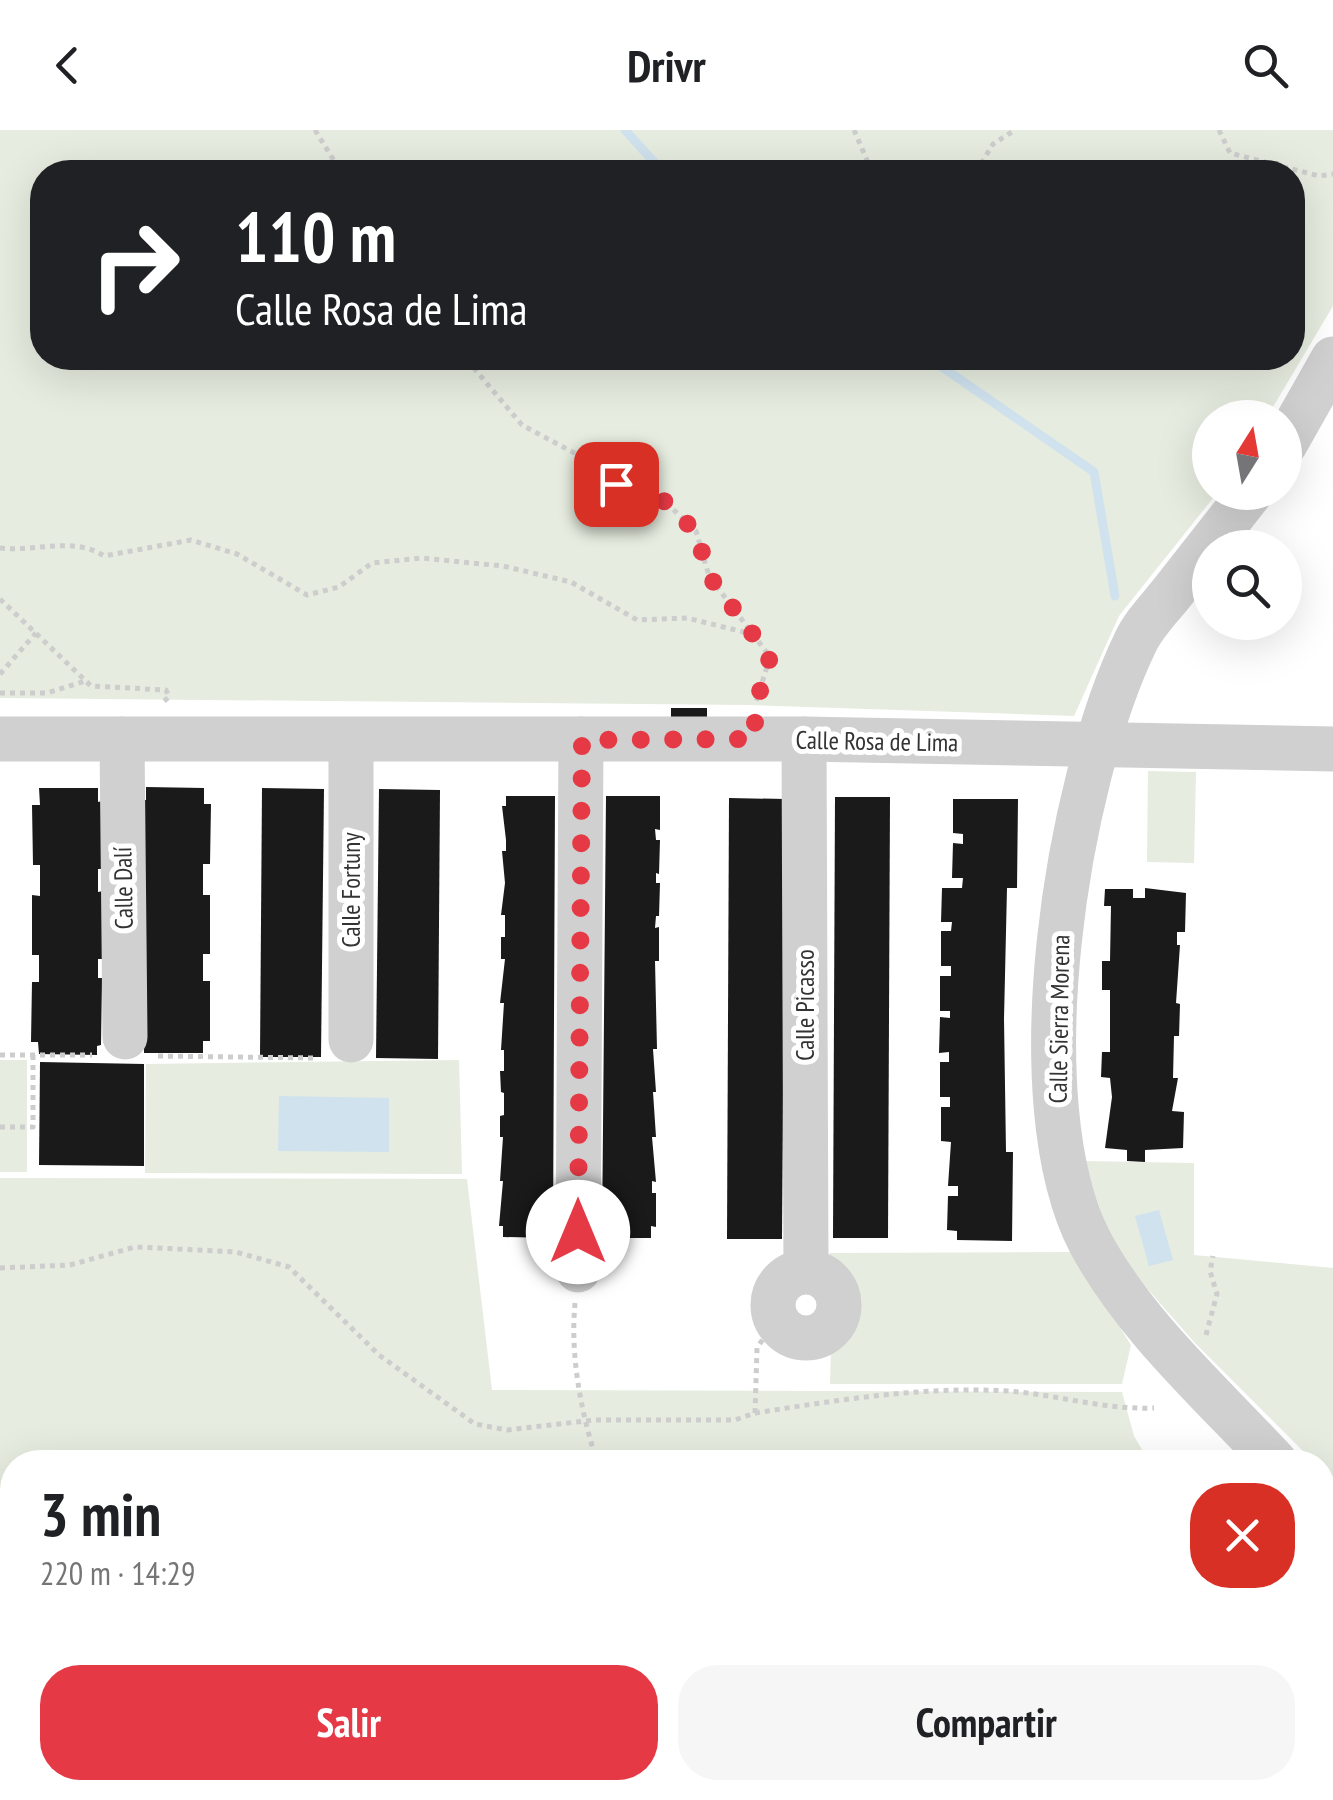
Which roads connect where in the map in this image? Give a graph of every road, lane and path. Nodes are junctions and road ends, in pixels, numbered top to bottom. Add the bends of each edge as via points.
1 (315, 130) edge
2 (854, 130) edge
3 (1015, 130) edge
4 (1219, 130) edge
5 (334, 160) edge
6 (867, 160) edge
7 (983, 160) edge
8 (1257, 160) edge
9 (1305, 172) edge
10 (1333, 174) edge
11 (1333, 359) edge
12 (476, 370) edge
13 (1302, 414) edge
14 (1237, 510) edge
15 (0, 548) edge
16 (0, 599) edge
17 (36, 634) junction
18 (752, 634) junction
19 (0, 674) edge
20 (86, 681) junction
21 (0, 693) edge
22 (0, 738) edge
23 (122, 738) junction
24 (754, 739) junction
25 (804, 739) junction
26 (350, 740) junction
27 (582, 740) junction
28 (1095, 746) junction
29 (1333, 749) edge
30 (351, 1040) joint
31 (124, 1050) junction
32 (0, 1055) edge
33 (33, 1055) junction
34 (0, 1127) edge
35 (1213, 1256) dead end
36 (0, 1268) edge
37 (578, 1270) joint
38 (776, 1319) joint
39 (1181, 1361) junction
40 (1154, 1408) dead end
41 (755, 1413) junction
42 (584, 1421) junction
43 (593, 1450) edge
44 (1264, 1450) edge

1 - 5 path
2 - 6 path
3 - 7 path
4 - 8 path via 1230,153
9 - 10 path
11 - 13 street
12 - 18 path via 522,425 616,484 662,499 696,532 709,576
14 - 28 street, Calle Sierra Morena via 1136,639
15 - 18 path via 86,544 104,556 191,540 237,554 308,594 339,587 372,563 420,558 504,566 571,582 636,620 687,618
16 - 17 path
17 - 19 path
17 - 20 path
18 - 24 path via 770,657
20 - 21 path via 47,694
20 - 23 path via 166,690 169,697
22 - 23 street, Calle Rosa de Lima
23 - 26 street, Calle Rosa de Lima
23 - 31 street, Calle Dalí
24 - 25 street, Calle Rosa de Lima
24 - 27 street, Calle Rosa de Lima
25 - 28 street, Calle Rosa de Lima
25 - 38 street, Calle Picasso via 806,1271 820,1274 838,1295 835,1322 827,1331 792,1336
26 - 27 street, Calle Rosa de Lima
26 - 30 street, Calle Fortuny
27 - 37 street
28 - 29 street, Calle Rosa de Lima
28 - 39 street, Calle Sierra Morena via 1058,940 1056,1128 1089,1240 1125,1299
30 - 31 path via 351,1058
31 - 33 path
32 - 33 path
33 - 34 path via 33,1127
35 - 39 path via 1217,1294 1203,1346
36 - 42 path via 70,1265 135,1247 236,1252 289,1267 379,1355 475,1424 508,1430
37 - 42 path via 573,1325
38 - 41 path via 757,1348
39 - 44 street, Calle Sierra Morena
40 - 41 path via 1117,1410 1008,1391 916,1392
41 - 42 path via 735,1420
42 - 43 path

